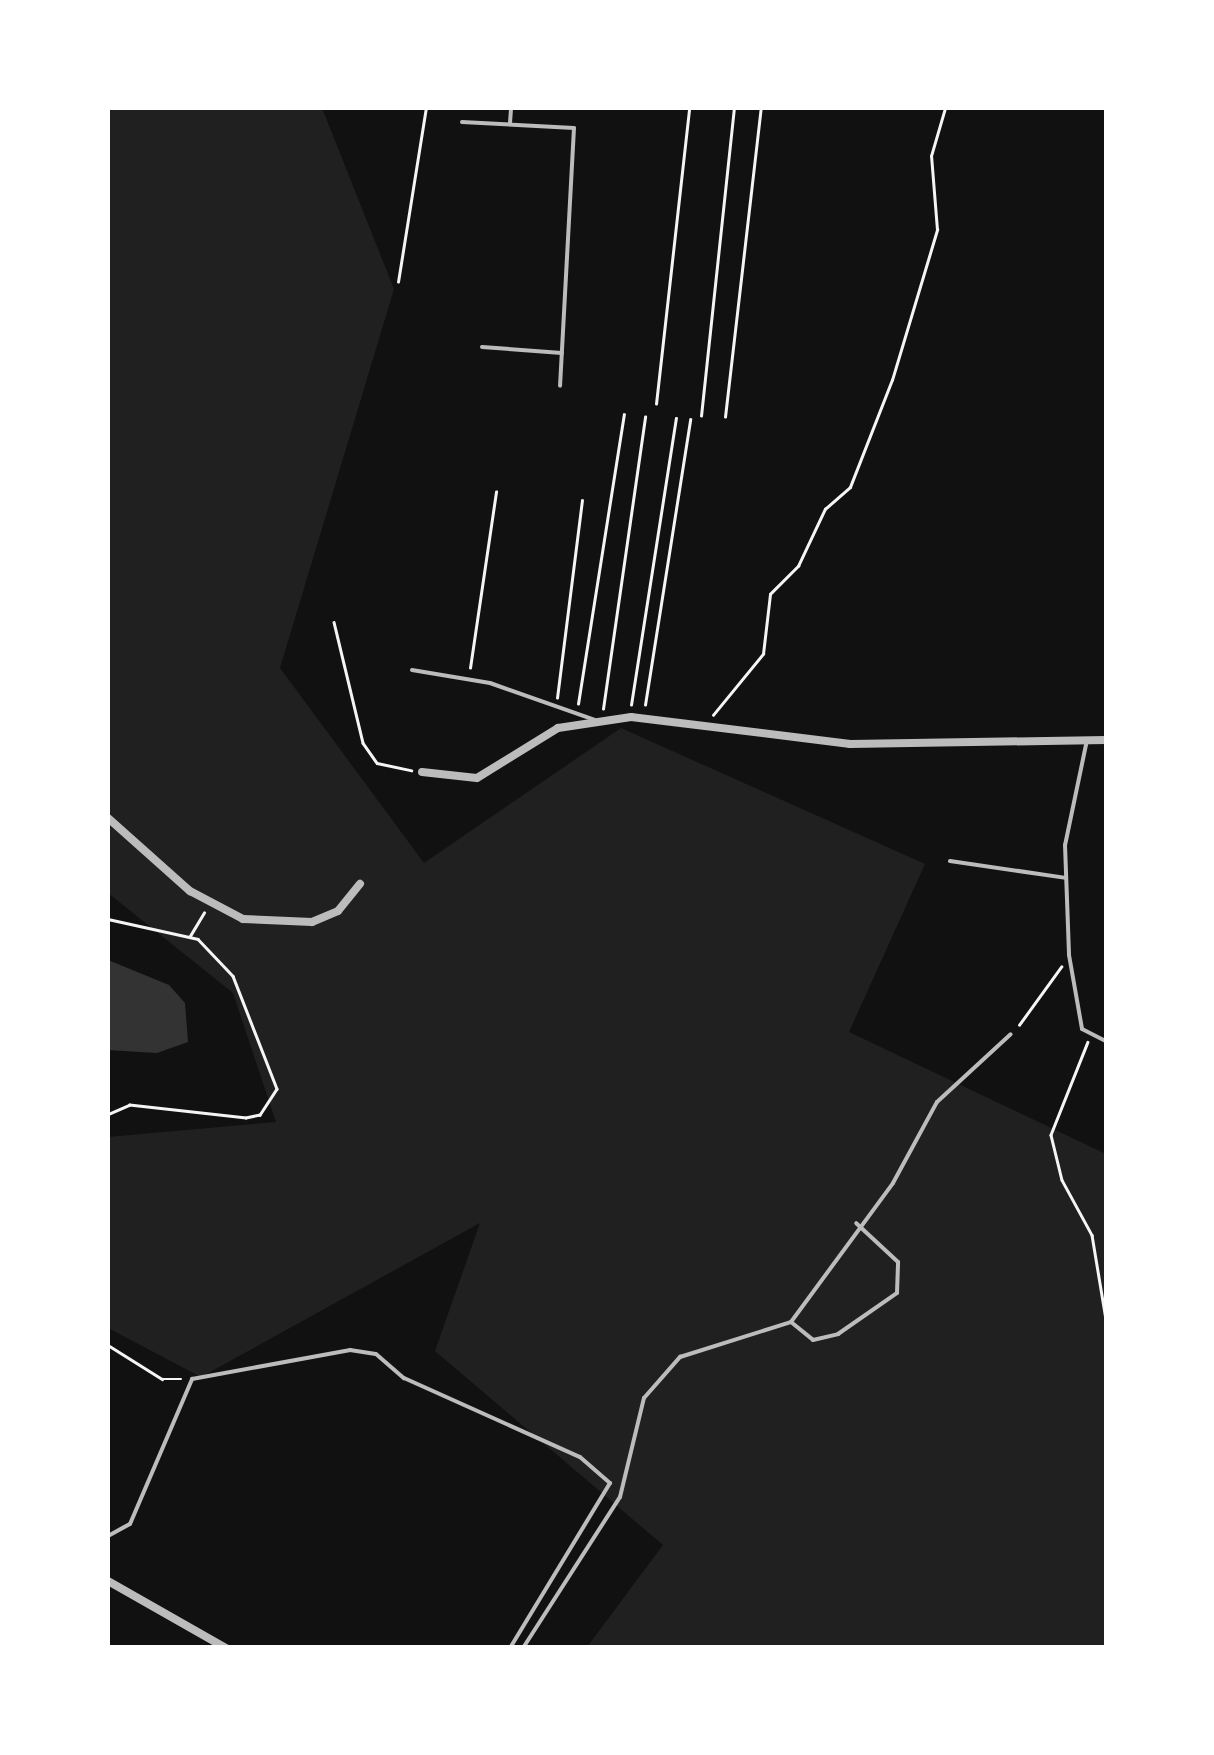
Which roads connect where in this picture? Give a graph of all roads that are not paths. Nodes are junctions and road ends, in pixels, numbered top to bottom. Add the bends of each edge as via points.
1 (511, 108) edge
2 (462, 122) dead end
3 (510, 125) junction
4 (482, 348) dead end
5 (562, 353) junction
6 (560, 386) dead end
7 (412, 670) dead end
8 (597, 720) junction
9 (1087, 740) junction
10 (1106, 740) edge
11 (422, 772) road end
12 (108, 818) edge
13 (950, 862) dead end
14 (1066, 878) junction
15 (360, 884) dead end
16 (1012, 1034) road end
17 (1106, 1042) edge
18 (856, 1222) junction
19 (791, 1322) junction
20 (108, 1536) edge
21 (108, 1581) edge
22 (226, 1648) edge
23 (510, 1648) edge
24 (524, 1648) edge

1 - 3 lane
2 - 3 lane
3 - 5 lane via 574,128
4 - 5 lane
5 - 6 lane
7 - 8 lane via 468,679
8 - 9 street via 646,717 850,744
8 - 11 street via 558,728 477,778
9 - 10 street
9 - 14 lane
12 - 15 street via 209,905 243,918 312,922 338,911
13 - 14 lane
14 - 17 lane via 1069,955 1091,1036
16 - 18 lane via 936,1102 893,1183
18 - 19 lane
18 - 19 lane via 898,1262 897,1294 838,1334 814,1340
19 - 24 lane via 680,1357 644,1398 620,1497
20 - 23 lane via 130,1524 192,1379 350,1350 376,1354 404,1378 580,1457 610,1483
21 - 22 street

